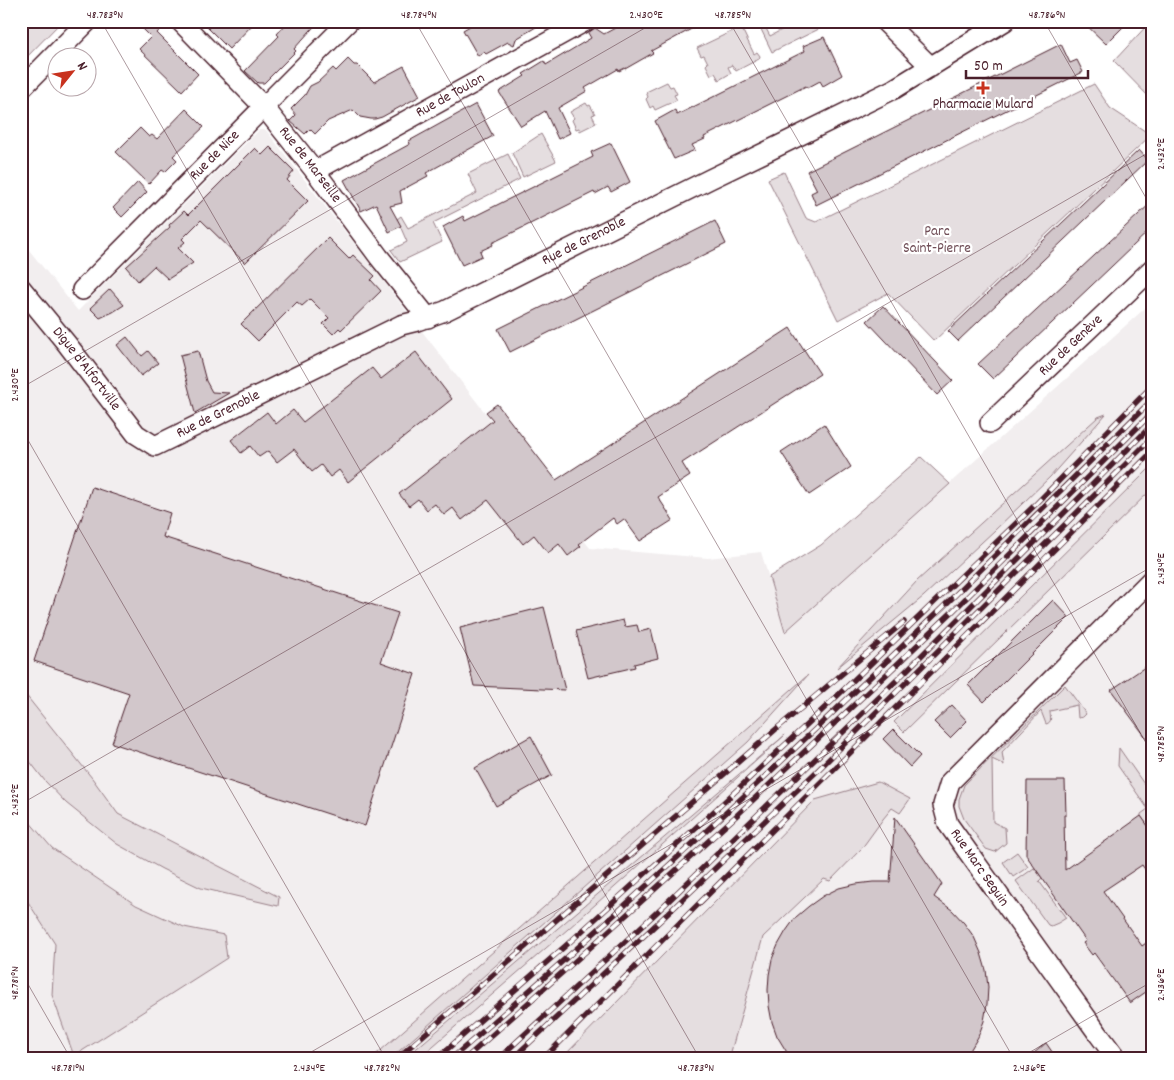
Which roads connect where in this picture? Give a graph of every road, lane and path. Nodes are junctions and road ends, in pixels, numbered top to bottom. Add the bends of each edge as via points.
1 (88, 21) edge
2 (180, 21) edge
3 (349, 21) edge
4 (586, 21) edge
5 (884, 21) edge
6 (1005, 21) edge
7 (930, 67) junction
8 (21, 89) edge
9 (264, 107) junction
10 (315, 170) junction
11 (1153, 268) edge
12 (21, 288) edge
13 (82, 290) dead end
14 (428, 318) junction
15 (990, 423) dead end
16 (155, 446) joint
17 (1153, 578) edge
18 (1117, 1059) edge

1 - 8 street
2 - 9 street, Rue de Marseille
3 - 9 street, Rue de Nice
4 - 10 street, Rue de Toulon
5 - 7 street
6 - 7 street, Rue de Grenoble
7 - 14 street, Rue de Grenoble via 885,93
9 - 10 street, Rue de Marseille
9 - 13 street, Rue de Nice
10 - 14 street, Rue de Marseille
11 - 15 street, Rue de Genève
12 - 16 street, Digue d'Alfortville via 136,434
14 - 16 street, Rue de Grenoble via 400,325
17 - 18 street, Rue Marc Seguin via 950,782 943,805 948,824

